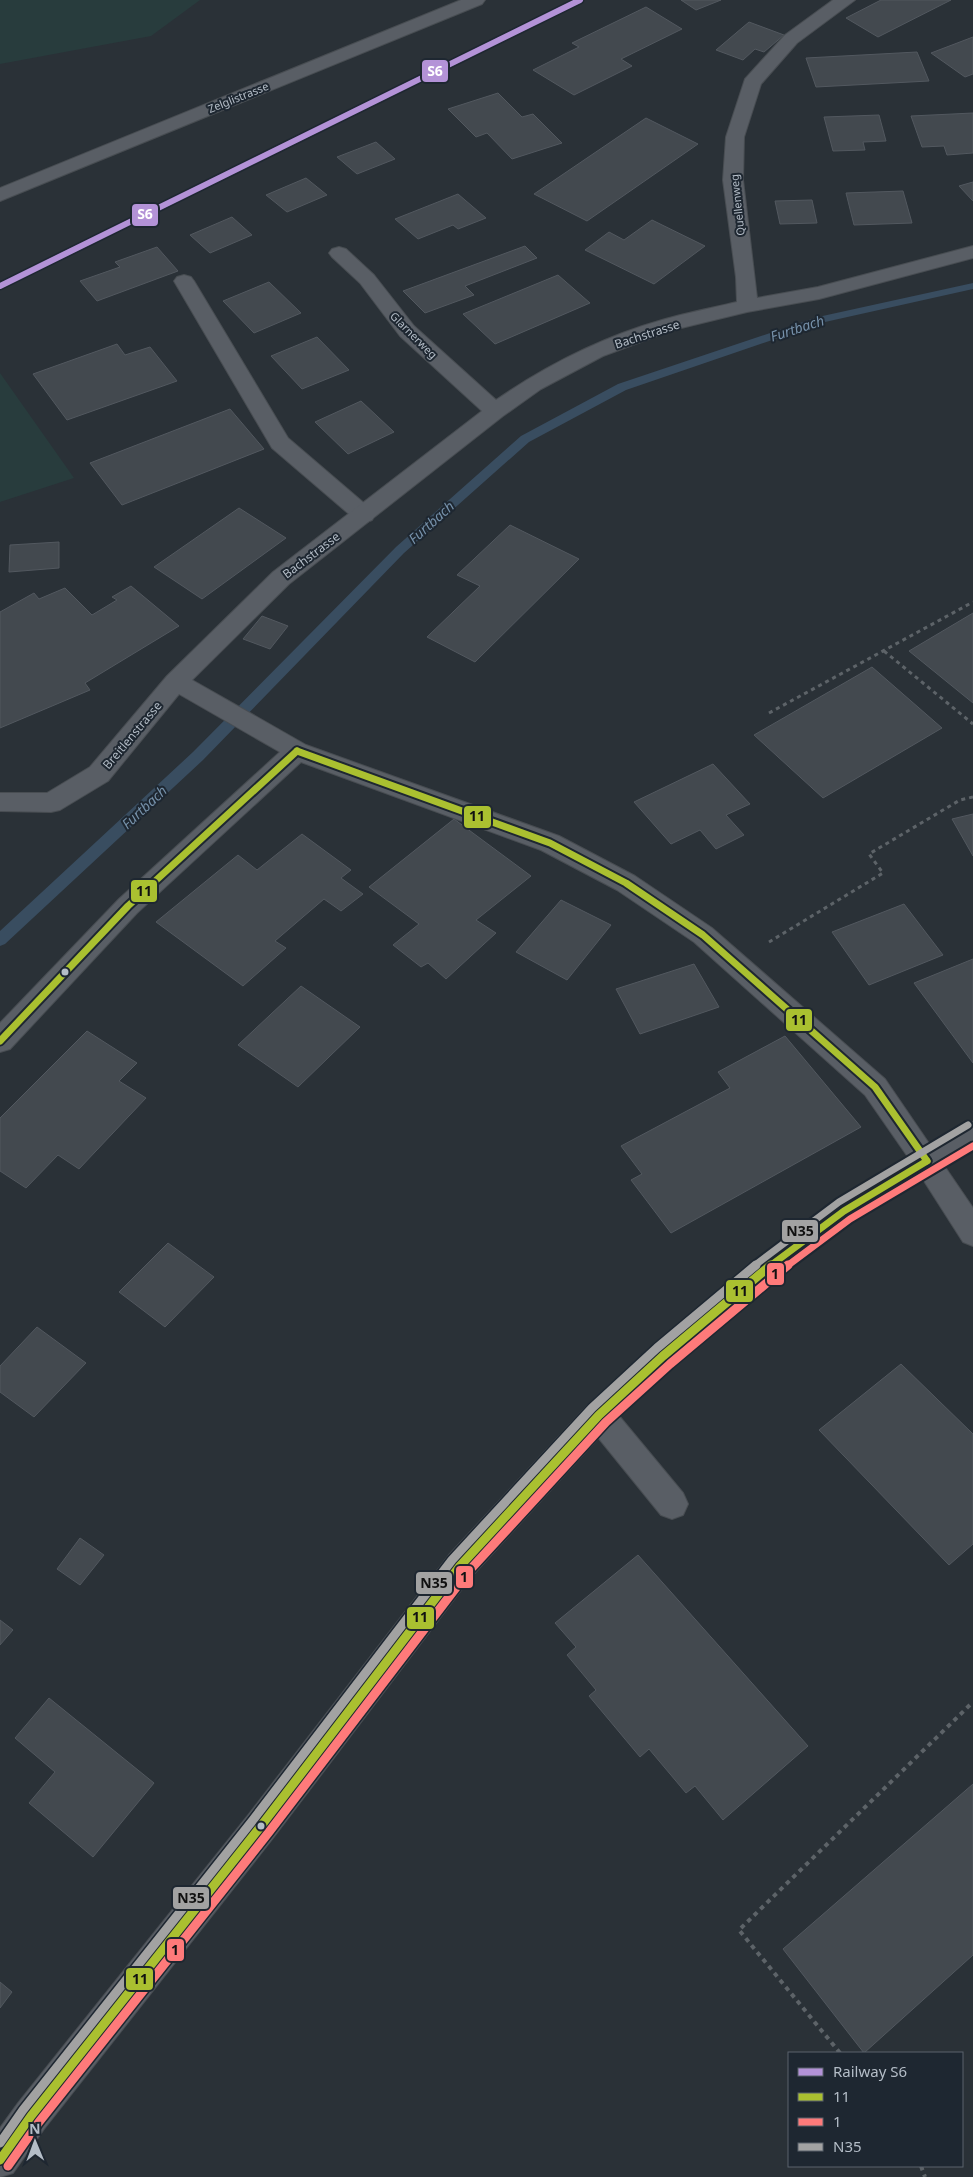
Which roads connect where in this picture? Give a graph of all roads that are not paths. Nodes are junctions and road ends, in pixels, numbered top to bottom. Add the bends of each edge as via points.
1 (476, 0) edge
2 (846, 0) edge
3 (0, 195) edge
4 (973, 252) edge
5 (339, 253) dead end
6 (184, 281) dead end
7 (747, 306) junction
8 (495, 411) junction
9 (364, 515) junction
10 (175, 682) junction
11 (297, 751) junction
12 (0, 802) edge
13 (0, 1041) edge
14 (973, 1134) edge
15 (927, 1161) junction
16 (973, 1233) edge
17 (600, 1415) junction
18 (672, 1504) dead end
19 (0, 2160) edge

1 - 3 street, Zelglistrasse
2 - 7 street, Quellenweg via 833,6 792,39 752,83 735,137 733,180
4 - 7 street, Bachstrasse via 819,293
5 - 8 street, Glarnerweg via 366,280 407,331
6 - 9 street via 280,444
7 - 8 street, Bachstrasse via 667,325 596,351 534,384
8 - 9 street, Bachstrasse
9 - 10 street, Bachstrasse via 281,578
10 - 11 street
10 - 12 street, Breitlenstrasse via 98,774 51,803
11 - 13 street via 128,906
11 - 15 street via 550,843 626,883 703,935 874,1087
14 - 15 street
15 - 16 street
15 - 17 street via 844,1211 771,1265 663,1356
17 - 18 street
17 - 19 street via 460,1566

